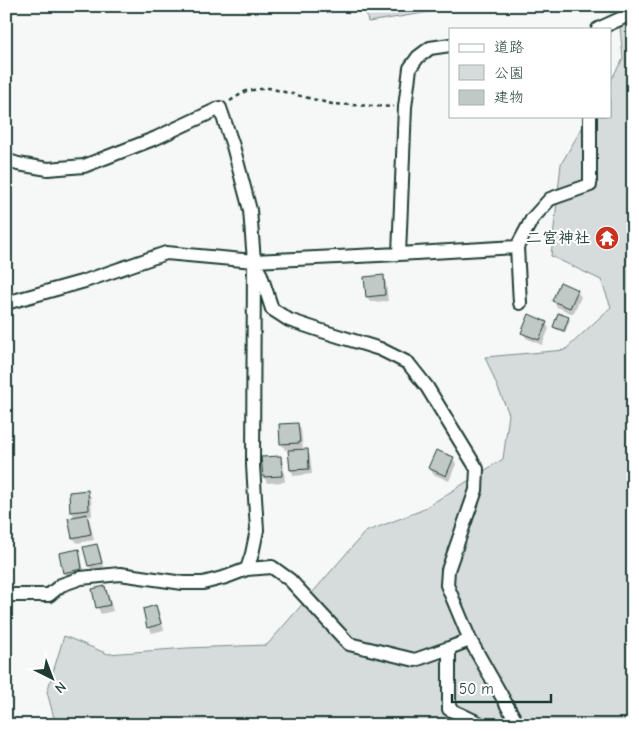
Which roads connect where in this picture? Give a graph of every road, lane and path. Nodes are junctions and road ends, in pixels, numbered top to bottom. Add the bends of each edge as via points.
1 (633, 14) edge
2 (600, 28) edge
3 (449, 44) edge
4 (406, 107) junction
5 (220, 108) junction
6 (590, 118) edge
7 (6, 160) edge
8 (517, 247) junction
9 (399, 254) junction
10 (254, 261) junction
11 (520, 302) dead end
12 (6, 303) edge
13 (247, 569) junction
14 (6, 594) edge
15 (470, 640) junction
16 (449, 648) junction
17 (483, 725) edge
18 (518, 725) edge

1 - 2 street
3 - 4 street via 430,48 410,68
4 - 5 path via 332,104 269,88 246,90
4 - 9 street
5 - 7 street via 84,166 48,169
5 - 10 street via 250,210
6 - 8 street via 590,185 550,200 532,219
8 - 9 street
8 - 11 street
9 - 10 street
10 - 12 street via 166,253 85,281
10 - 13 street via 253,465 257,530
10 - 15 street via 272,309 288,320 380,349 408,363 427,387 477,469 476,490 448,570 447,585
13 - 14 street via 203,583 120,574 81,578 61,585 49,595
13 - 16 street via 272,567 290,580 348,644 414,660
15 - 16 street
15 - 18 street
16 - 17 street via 449,709

